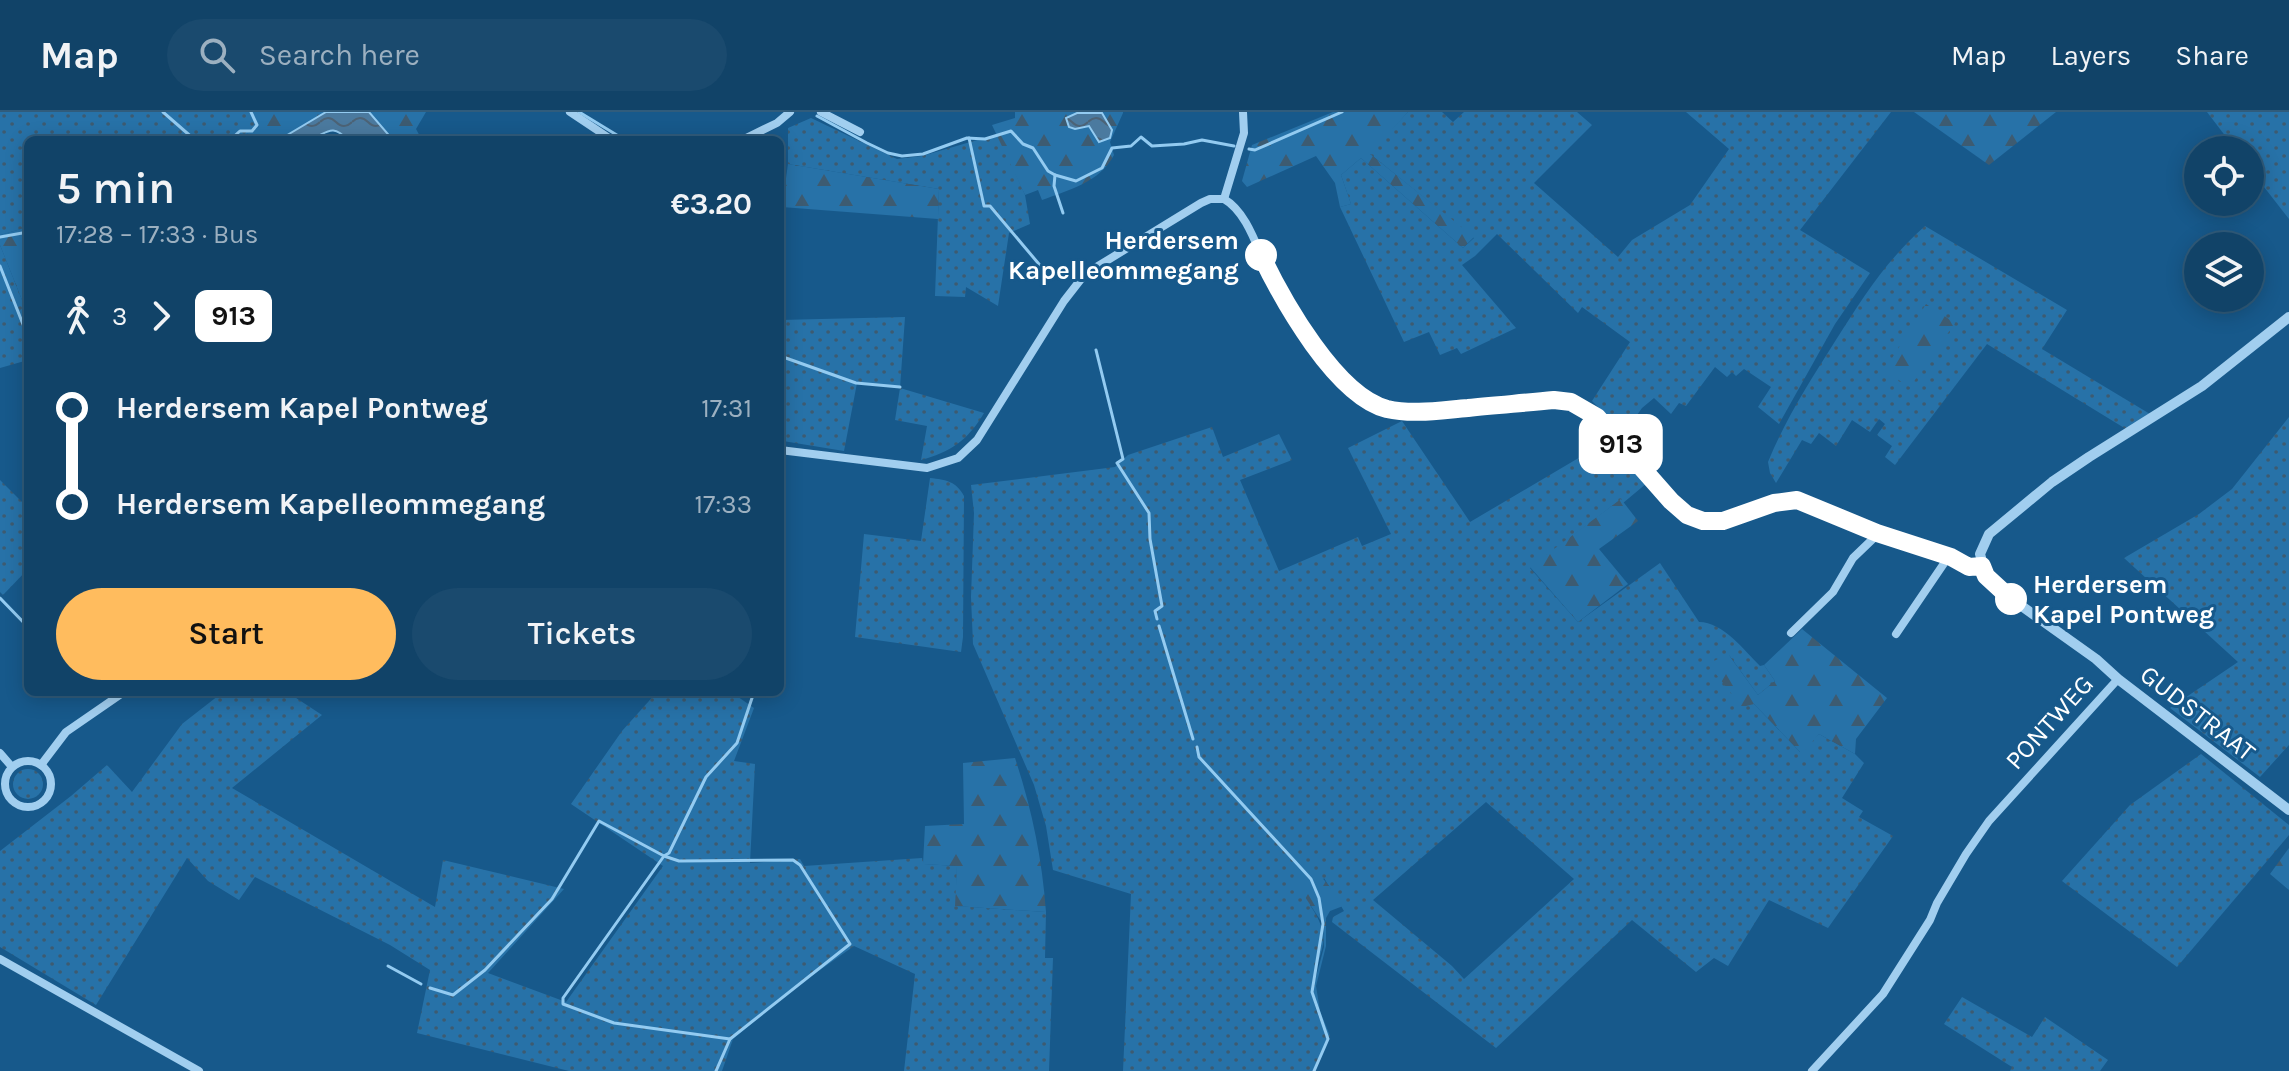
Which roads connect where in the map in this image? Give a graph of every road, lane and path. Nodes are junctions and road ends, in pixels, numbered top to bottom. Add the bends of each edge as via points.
1 (570, 112) edge
2 (790, 112) edge
3 (821, 112) edge
4 (1243, 112) edge
5 (860, 132) dead end
6 (606, 136) edge
7 (750, 136) edge
8 (1224, 199) junction
9 (2289, 317) edge
10 (784, 450) edge
11 (1878, 534) junction
12 (1949, 556) junction
13 (1982, 566) junction
14 (1791, 633) dead end
15 (1896, 634) dead end
16 (2118, 679) junction
17 (118, 696) edge
18 (0, 753) edge
19 (41, 765) junction
20 (12, 767) junction
21 (3, 792) edge
22 (2289, 810) edge
23 (0, 959) edge
24 (199, 1071) edge
25 (1812, 1071) edge

1 - 6 street
2 - 7 street
3 - 5 street
4 - 8 street via 1244,133
8 - 10 street via 1201,203 1085,274 977,440 958,458 927,468
8 - 11 street via 1239,212 1299,324 1353,391 1368,401 1414,411 1571,402 1597,417 1687,515 1723,521 1797,500
9 - 13 street via 2202,386 2089,457 1989,534 1980,554
11 - 12 street
11 - 14 street via 1853,558 1833,592
12 - 13 street via 1969,567
12 - 15 street
13 - 16 street, PONTWEG via 2002,592
16 - 22 street, GUDSTRAAT
16 - 25 street, PONTWEG via 1989,821 1883,994
17 - 19 street via 66,732
18 - 20 street
19 - 20 street via 24,761
19 - 21 street via 51,782 42,802 20,805
20 - 21 street
23 - 24 street

